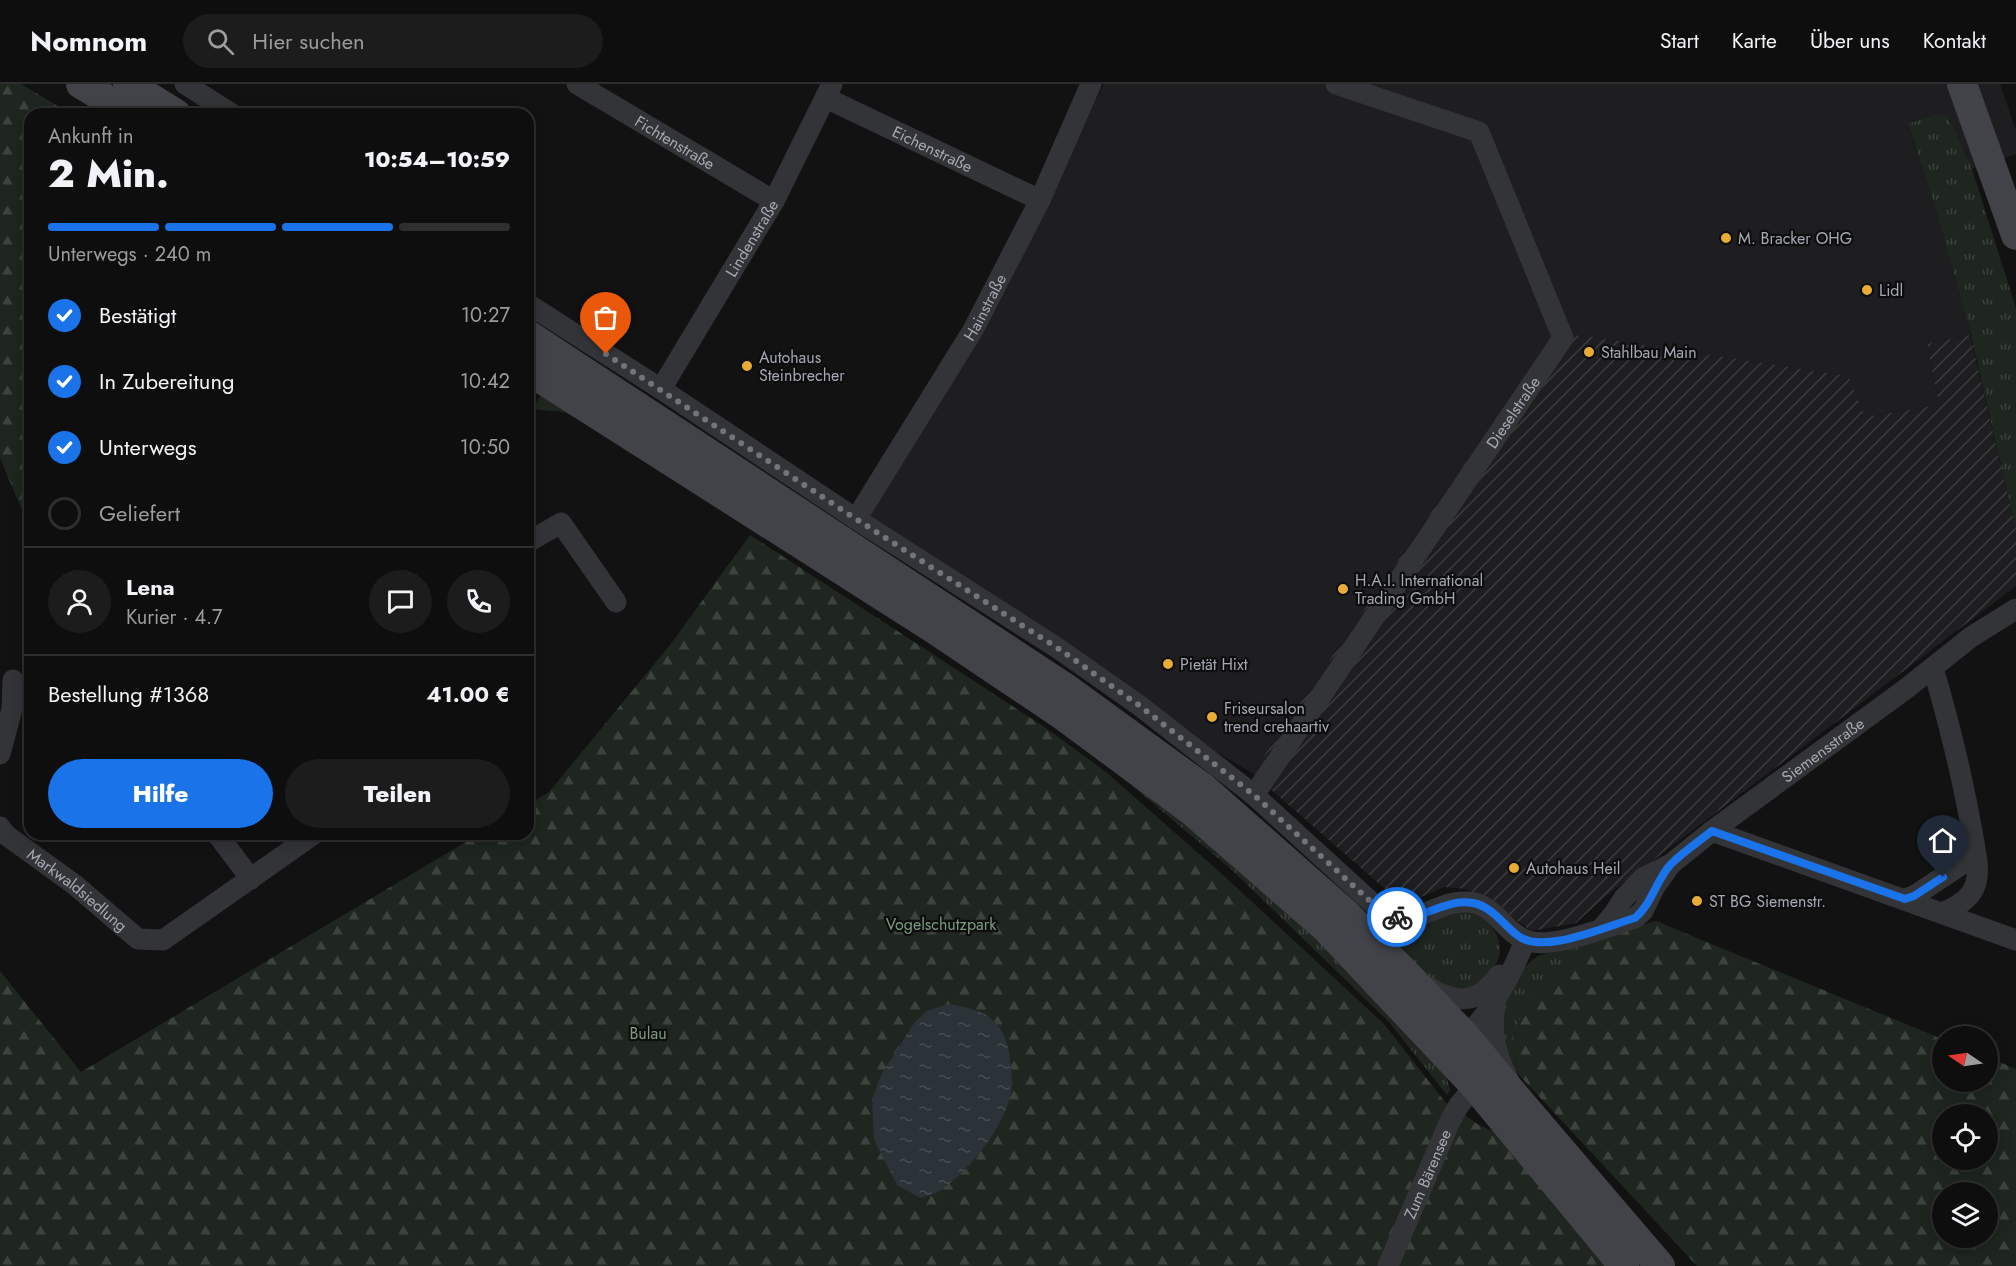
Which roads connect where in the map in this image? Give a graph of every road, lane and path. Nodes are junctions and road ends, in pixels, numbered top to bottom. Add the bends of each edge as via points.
1 (81, 84) edge
2 (128, 84) edge
3 (185, 84) edge
4 (577, 84) edge
5 (1091, 84) edge
6 (1336, 84) edge
7 (1962, 84) edge
8 (829, 91) edge
9 (121, 108) edge
10 (166, 108) edge
11 (223, 108) edge
12 (1040, 200) junction
13 (774, 201) junction
14 (2016, 235) edge
15 (534, 308) edge
16 (534, 339) edge
17 (534, 374) edge
18 (661, 389) junction
19 (856, 519) junction
20 (534, 539) edge
21 (616, 603) dead end
22 (2016, 609) edge
23 (1933, 668) junction
24 (14, 679) edge
25 (0, 754) edge
26 (1254, 795) junction
27 (0, 827) edge
28 (1712, 831) junction
29 (222, 840) edge
30 (306, 840) edge
31 (1976, 855) junction
32 (251, 879) junction
33 (1905, 899) junction
34 (1942, 913) junction
35 (1525, 940) junction
36 (2016, 940) edge
37 (1407, 975) junction
38 (1497, 997) junction
39 (1466, 1037) junction
40 (1429, 1038) junction
41 (1475, 1086) junction
42 (1519, 1101) junction
43 (1388, 1266) edge
44 (1624, 1266) edge
45 (1660, 1266) edge

1 - 9 main road
2 - 10 main road
3 - 11 street
4 - 13 street, Fichtenstraße
5 - 12 street, Hainstraße
6 - 26 street, Dieselstraße via 1479,132 1563,338
7 - 14 main road
8 - 12 street, Eichenstraße
8 - 13 street, Lindenstraße
12 - 19 street, Hainstraße via 965,346
13 - 18 street, Lindenstraße
15 - 18 street
16 - 37 main road via 1064,687 1148,747 1203,788 1282,857
17 - 40 main road via 933,628 1138,769 1201,818 1326,928
18 - 19 street
19 - 26 street via 1059,649
20 - 21 street via 561,524
22 - 23 street, Siemensstraße
23 - 28 street, Siemensstraße
23 - 31 street
24 - 25 street via 12,709
26 - 35 street via 1381,911 1408,918 1471,902 1489,909
27 - 32 street, Markwaldsiedlung via 138,939 163,940
28 - 33 street
28 - 35 street, Siemensstraße via 1671,864 1643,878 1602,928 1556,942 1538,944
29 - 32 street
30 - 32 street, Markwaldsiedlung
31 - 33 street
31 - 34 street via 1977,879 1972,892 1959,905
33 - 34 street
34 - 36 street
35 - 37 street via 1492,985 1467,999 1443,996
35 - 38 street
37 - 39 main road
38 - 39 street
38 - 42 street via 1493,1037
39 - 40 street via 1453,1042
39 - 41 street
39 - 42 main road
40 - 41 main road
41 - 42 street
41 - 43 street, Zum Bärensee via 1450,1122
41 - 44 main road
42 - 45 main road

